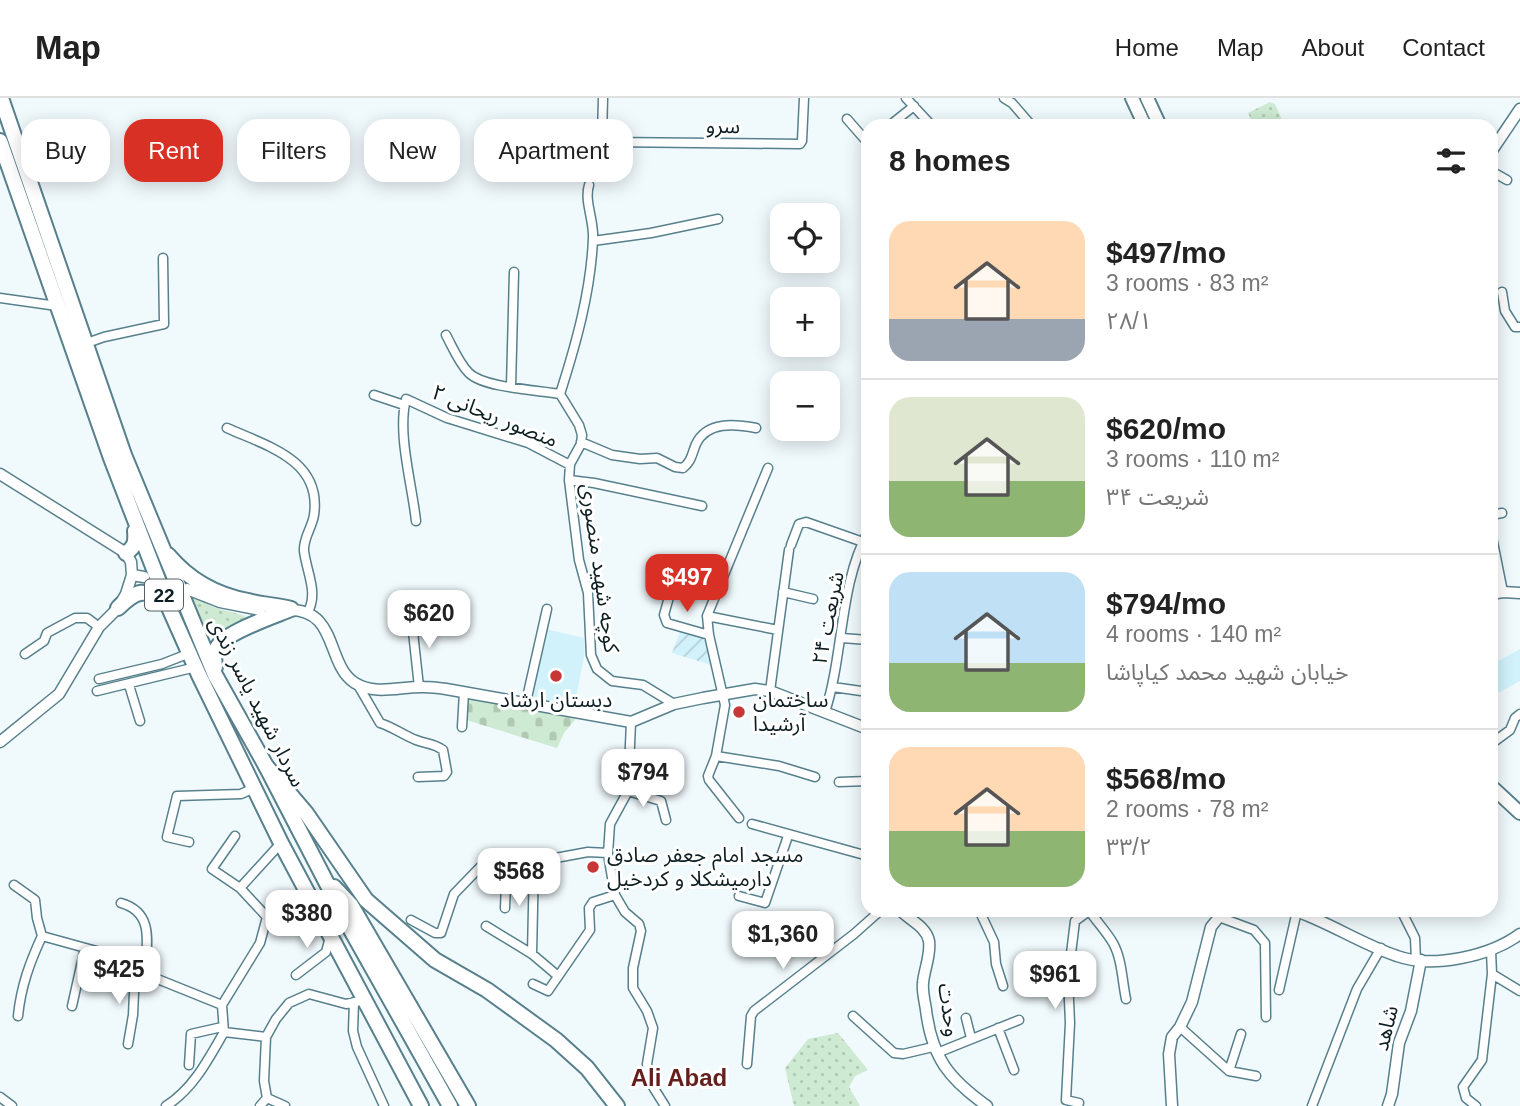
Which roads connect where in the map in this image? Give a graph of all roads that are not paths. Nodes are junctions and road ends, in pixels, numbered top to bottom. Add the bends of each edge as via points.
1 (1, 98) edge
2 (603, 98) edge
3 (804, 98) edge
4 (906, 98) edge
5 (1004, 98) edge
6 (1149, 101) edge
7 (1135, 104) edge
8 (914, 106) junction
9 (1520, 109) edge
10 (898, 119) edge
11 (926, 119) edge
12 (1026, 119) edge
13 (1157, 119) edge
14 (847, 120) dead end
15 (861, 135) edge
16 (0, 141) edge
17 (1498, 142) edge
18 (1498, 175) edge
19 (1507, 180) dead end
20 (589, 184) dead end
21 (718, 219) dead end
22 (593, 241) junction
23 (163, 258) dead end
24 (514, 272) dead end
25 (1502, 292) dead end
26 (0, 298) edge
27 (57, 306) junction
28 (1520, 327) edge
29 (446, 335) dead end
30 (84, 344) junction
31 (510, 386) junction
32 (560, 394) junction
33 (374, 395) dead end
34 (404, 405) junction
35 (227, 428) dead end
36 (756, 428) dead end
37 (581, 442) junction
38 (570, 465) junction
39 (768, 468) dead end
40 (0, 474) edge
41 (569, 480) junction
42 (702, 506) dead end
43 (1502, 513) dead end
44 (1498, 514) edge
45 (416, 521) dead end
46 (135, 523) junction
47 (861, 541) edge
48 (160, 547) junction
49 (861, 549) edge
50 (126, 553) junction
51 (1498, 567) edge
52 (132, 575) junction
53 (144, 577) dead end
54 (692, 584) dead end
55 (187, 589) dead end
56 (783, 592) junction
57 (1503, 592) junction
58 (1498, 593) edge
59 (1520, 593) edge
60 (813, 599) dead end
61 (167, 603) junction
62 (118, 608) junction
63 (291, 609) junction
64 (547, 609) dead end
65 (415, 612) dead end
66 (307, 614) junction
67 (707, 616) junction
68 (99, 627) junction
69 (778, 630) junction
70 (709, 635) junction
71 (842, 638) junction
72 (861, 639) edge
73 (190, 653) junction
74 (25, 654) dead end
75 (196, 667) junction
76 (215, 675) junction
77 (99, 679) dead end
78 (129, 685) junction
79 (358, 685) junction
80 (419, 687) junction
81 (833, 687) junction
82 (97, 691) dead end
83 (770, 691) junction
84 (861, 691) edge
85 (464, 692) junction
86 (723, 693) junction
87 (526, 702) junction
88 (674, 704) junction
89 (825, 712) junction
90 (1520, 714) edge
91 (140, 721) dead end
92 (631, 722) junction
93 (861, 726) edge
94 (462, 727) dead end
95 (1498, 739) edge
96 (0, 741) edge
97 (716, 756) junction
98 (266, 766) junction
99 (418, 777) dead end
100 (815, 777) dead end
101 (861, 781) edge
102 (839, 782) dead end
103 (254, 788) junction
104 (628, 791) junction
105 (1498, 793) edge
106 (1520, 813) edge
107 (738, 818) dead end
108 (666, 820) dead end
109 (752, 824) dead end
110 (235, 836) dead end
111 (789, 836) junction
112 (189, 842) dead end
113 (281, 843) junction
114 (608, 853) junction
115 (861, 854) edge
116 (507, 859) junction
117 (534, 862) junction
118 (320, 872) junction
119 (14, 886) dead end
120 (240, 888) junction
121 (309, 893) junction
122 (615, 895) junction
123 (739, 896) dead end
124 (121, 903) dead end
125 (505, 908) dead end
126 (267, 917) junction
127 (873, 917) edge
128 (909, 917) edge
129 (982, 917) edge
130 (1081, 917) edge
131 (1094, 917) edge
132 (1218, 917) edge
133 (1226, 917) edge
134 (1294, 917) edge
135 (1312, 917) edge
136 (1404, 917) edge
137 (411, 920) dead end
138 (486, 926) dead end
139 (331, 934) junction
140 (1520, 934) edge
141 (42, 936) junction
142 (85, 948) junction
143 (1381, 948) junction
144 (1491, 951) junction
145 (532, 954) junction
146 (1418, 960) junction
147 (135, 970) junction
148 (1492, 974) junction
149 (145, 975) junction
150 (296, 975) dead end
151 (558, 976) junction
152 (533, 984) dead end
153 (1003, 986) dead end
154 (1279, 990) dead end
155 (1520, 991) edge
156 (1126, 999) dead end
157 (360, 1001) junction
158 (222, 1005) junction
159 (72, 1006) dead end
160 (18, 1016) dead end
161 (853, 1016) dead end
162 (1266, 1017) dead end
163 (967, 1018) dead end
164 (1019, 1020) dead end
165 (1180, 1027) junction
166 (998, 1028) junction
167 (223, 1030) junction
168 (1241, 1034) dead end
169 (266, 1037) junction
170 (971, 1038) junction
171 (128, 1044) dead end
172 (935, 1050) junction
173 (747, 1064) dead end
174 (189, 1065) dead end
175 (1014, 1070) dead end
176 (1229, 1071) junction
177 (1255, 1076) dead end
178 (0, 1097) edge
179 (267, 1098) junction
180 (1079, 1103) dead end
181 (12, 1106) edge
182 (166, 1106) edge
183 (260, 1106) edge
184 (285, 1106) edge
185 (384, 1106) edge
186 (421, 1106) edge
187 (450, 1106) edge
188 (468, 1106) edge
189 (617, 1106) edge
190 (665, 1106) edge
191 (987, 1106) edge
192 (1171, 1106) edge
193 (1312, 1106) edge
194 (1388, 1106) edge
195 (1476, 1106) edge

1 - 30 highway, سردار شهید یاسر زندی / 22
2 - 3 street, سرو via 603,141 800,144
4 - 8 street
5 - 12 street
6 - 7 main road
6 - 13 main road
8 - 10 street
8 - 11 street
9 - 17 street
14 - 15 street
16 - 27 highway, سردار شهید یاسر زندی / 22
18 - 19 street
20 - 22 street via 586,193
21 - 22 street
22 - 32 street via 579,329
23 - 30 street via 164,324
24 - 31 street
25 - 28 street via 1505,311
26 - 27 street
27 - 46 highway, سردار شهید یاسر زندی / 22
29 - 31 street via 471,375
30 - 48 highway, سردار شهید یاسر زندی / 22
31 - 32 street
32 - 37 street via 579,425
33 - 34 street
34 - 38 street, منصور ریحانی ۲ via 406,398 447,418 528,443
34 - 45 street, منصور ریحانی ۲ via 404,445
35 - 66 street via 278,451 305,470 313,490 314,513 304,540 314,596
36 - 37 street via 736,424 703,433 683,468 657,458 612,455
37 - 38 street, کوچه شهید منصوری
38 - 41 street, کوچه شهید منصوری
39 - 67 street
40 - 50 street
41 - 42 street
41 - 88 street, کوچه شهید منصوری via 597,669 612,681 643,685
43 - 44 street
46 - 50 highway via 136,542
46 - 61 highway, سردار شهید یاسر زندی / 22
47 - 56 street via 806,522 799,524
48 - 63 highway via 178,568 206,587 237,599
48 - 76 highway, سردار شهید یاسر زندی / 22
49 - 71 street, شریعت ۲۴ via 849,588
50 - 52 street
51 - 57 street
52 - 53 street
52 - 62 street
54 - 70 street via 674,579 664,615 667,623
55 - 63 street via 243,608
56 - 60 street
56 - 69 street
57 - 58 street
57 - 59 street
61 - 62 highway via 155,595 138,593
61 - 73 highway, سردار شهید یاسر زندی / 22
62 - 68 street
63 - 66 street
63 - 76 highway via 220,643 214,655
64 - 87 street
65 - 80 street
66 - 79 street via 321,623 342,669
67 - 69 street
67 - 70 street
68 - 74 street via 87,618 75,618 47,633 44,641
68 - 96 street via 59,694
69 - 83 street
70 - 86 street
71 - 72 street
71 - 81 street, شریعت ۲۴
73 - 75 highway, سردار شهید یاسر زندی / 22
73 - 77 street
75 - 78 street
75 - 103 highway, سردار شهید یاسر زندی / 22
76 - 98 highway, سردار شهید یاسر زندی / 22
78 - 82 street
78 - 91 street
79 - 80 street via 387,690
79 - 99 street via 380,723 443,750 444,776
80 - 85 street
81 - 84 street
81 - 89 street, شریعت ۲۴
83 - 86 street
83 - 89 street
85 - 87 street
85 - 94 street
86 - 88 street
86 - 97 street
87 - 92 street
88 - 92 street
89 - 93 street
90 - 95 street
92 - 104 street
97 - 100 street
97 - 107 street via 709,780
98 - 118 highway, سردار شهید یاسر زندی / 22
98 - 189 highway via 306,813 366,900 435,960 487,990 556,1040 587,1068
101 - 102 street
103 - 112 street via 241,794 177,796 167,837
103 - 113 highway, سردار شهید یاسر زندی / 22
104 - 108 street via 661,801
104 - 114 street via 610,824
105 - 106 main road
109 - 111 street
110 - 120 street via 212,869
111 - 115 street
111 - 123 street via 765,903
113 - 120 street
113 - 121 highway, سردار شهید یاسر زندی / 22
114 - 117 street
114 - 122 street
116 - 117 street
116 - 125 street
116 - 137 street via 484,863 454,894 441,933
117 - 145 street
118 - 187 highway, سردار شهید یاسر زندی / 22
118 - 188 highway via 351,905
119 - 141 street via 35,900
120 - 126 street
121 - 126 street
121 - 139 highway, سردار شهید یاسر زندی / 22
122 - 151 street via 593,902 590,930
122 - 190 street via 641,931 633,988 653,1028 647,1064 650,1082
124 - 149 street via 135,909 146,922
126 - 158 street via 260,943
127 - 173 street via 754,1011
128 - 172 street, وحدت via 929,940 922,985
129 - 153 street via 994,942
130 - 180 street via 1071,935 1066,1100
131 - 156 street via 1120,959
132 - 165 street
133 - 162 street via 1254,930 1265,943
134 - 154 street
135 - 143 street
136 - 146 street via 1415,938
138 - 145 street
139 - 150 street via 326,952
139 - 157 highway, سردار شهید یاسر زندی / 22
140 - 144 street
141 - 142 street
141 - 160 street via 21,991
142 - 147 street via 111,955
142 - 159 street
143 - 146 street
143 - 193 street via 1357,989
144 - 146 street via 1460,959
144 - 148 street
145 - 151 street
146 - 194 street, شاهد
147 - 149 street
147 - 171 street
148 - 155 street
148 - 195 street via 1482,1060 1463,1087 1466,1098
149 - 158 street
151 - 152 street via 548,991
157 - 169 street via 346,1004 309,994 300,997 276,1018
157 - 185 street via 353,1031
157 - 186 highway, سردار شهید یاسر زندی / 22
158 - 167 street
161 - 172 street via 894,1054
163 - 170 street
164 - 166 street
165 - 176 street
165 - 192 street via 1172,1037 1169,1054
166 - 170 street
166 - 175 street
167 - 169 street
167 - 174 street via 191,1034
167 - 182 street via 203,1069 182,1096
168 - 176 street
169 - 179 street
170 - 172 street
172 - 191 street, وحدت via 960,1087
176 - 177 street
178 - 181 street
179 - 183 street
179 - 184 street

